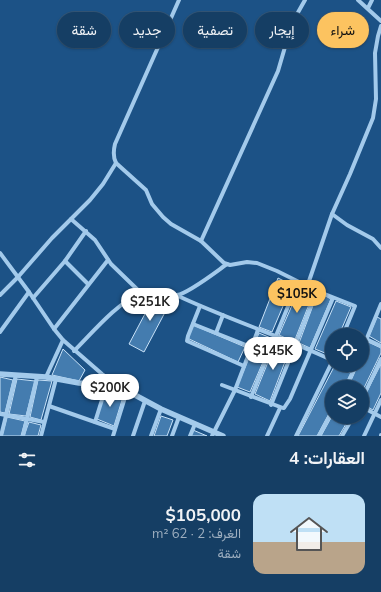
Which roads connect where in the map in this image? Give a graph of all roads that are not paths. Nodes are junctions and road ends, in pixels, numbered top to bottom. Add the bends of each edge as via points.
1 (179, 0) edge
2 (305, 0) edge
3 (358, 0) edge
4 (372, 0) edge
5 (368, 8) junction
6 (381, 21) edge
7 (381, 26) edge
8 (375, 60) junction
9 (381, 62) edge
10 (116, 164) junction
11 (332, 214) junction
12 (71, 219) junction
13 (86, 231) junction
14 (201, 241) junction
15 (381, 248) edge
16 (0, 253) edge
17 (4, 257) junction
18 (108, 260) junction
19 (0, 261) edge
20 (65, 261) junction
21 (227, 264) junction
22 (18, 277) junction
23 (298, 282) junction
24 (88, 284) junction
25 (307, 287) junction
26 (316, 291) junction
27 (29, 292) junction
28 (141, 293) junction
29 (176, 295) junction
30 (0, 296) edge
31 (33, 298) junction
32 (333, 298) junction
33 (381, 304) edge
34 (200, 306) junction
35 (379, 314) edge
36 (223, 315) junction
37 (193, 324) junction
38 (346, 328) edge
39 (54, 329) junction
40 (258, 330) junction
41 (0, 332) edge
42 (216, 332) junction
43 (369, 333) edge
44 (276, 336) junction
45 (63, 340) junction
46 (369, 340) edge
47 (295, 344) junction
48 (381, 346) edge
49 (251, 347) junction
50 (311, 350) junction
51 (74, 351) junction
52 (325, 357) edge
53 (381, 359) edge
54 (244, 366) junction
55 (327, 372) edge
56 (0, 374) edge
57 (16, 376) junction
58 (37, 377) junction
59 (46, 378) junction
60 (56, 379) junction
61 (369, 384) edge
62 (222, 385) dead end
63 (106, 387) junction
64 (120, 387) junction
65 (235, 390) junction
66 (127, 391) junction
67 (251, 397) junction
68 (381, 400) edge
69 (145, 401) junction
70 (271, 405) junction
71 (49, 406) junction
72 (280, 408) junction
73 (162, 409) junction
74 (369, 411) edge
75 (0, 414) edge
76 (6, 414) junction
77 (374, 414) junction
78 (179, 417) junction
79 (381, 417) edge
80 (27, 418) junction
81 (44, 422) junction
82 (95, 422) junction
83 (195, 424) junction
84 (326, 424) edge
85 (348, 424) edge
86 (115, 429) junction
87 (213, 434) edge
88 (1, 436) edge
89 (23, 436) edge
90 (41, 436) edge
91 (113, 436) edge
92 (133, 436) edge
93 (152, 436) edge
94 (172, 436) edge
95 (190, 436) edge
96 (223, 436) edge
97 (267, 436) edge
98 (296, 436) edge
99 (319, 436) edge
100 (342, 436) edge
101 (364, 436) edge

1 - 10 street via 115,144 113,153
2 - 14 street via 290,29 278,71
3 - 5 street
4 - 5 street
5 - 6 street
7 - 8 street
8 - 9 street
8 - 11 street via 376,99 373,118
10 - 12 street via 103,184
10 - 14 street via 146,190 152,204 163,217
11 - 15 street via 373,239
11 - 25 street
12 - 13 street
12 - 22 street
13 - 18 street
13 - 20 street
14 - 21 street
16 - 17 street
17 - 19 street
17 - 22 street
18 - 24 street
18 - 28 street
20 - 24 street
20 - 31 street
21 - 23 street via 252,262
21 - 29 street
22 - 27 street
22 - 30 street
23 - 25 street
23 - 44 street
24 - 39 street
25 - 26 street
26 - 32 street
26 - 47 street
27 - 31 street
27 - 41 street
28 - 29 street via 152,291
28 - 51 street via 111,314
29 - 34 street
31 - 39 street
32 - 38 street via 355,306
32 - 50 street
33 - 35 street
34 - 36 street
34 - 37 street
35 - 43 street
36 - 40 street
36 - 42 street
37 - 42 street
37 - 54 street via 187,341
39 - 45 street
40 - 44 street
40 - 49 street
42 - 49 street
44 - 47 street
44 - 67 street
45 - 51 street
45 - 59 street
46 - 48 street
47 - 50 street
47 - 70 street
49 - 54 street
50 - 52 street
50 - 72 street via 290,399 284,408
51 - 64 street
53 - 61 street
54 - 65 street
55 - 98 street
56 - 57 street
57 - 58 street
57 - 76 street
58 - 59 street
58 - 80 street
59 - 60 street
60 - 63 street
60 - 71 street
62 - 65 street
63 - 64 street
63 - 82 street
64 - 66 street
65 - 67 street
65 - 87 street
66 - 69 street
66 - 86 street
67 - 70 street
68 - 77 street
69 - 73 street
69 - 92 street
70 - 72 street
71 - 81 street
71 - 82 street
72 - 97 street
73 - 78 street
73 - 93 street
74 - 77 street
75 - 76 street
76 - 80 street
76 - 88 street
77 - 79 street
77 - 101 street
78 - 83 street
78 - 94 street
80 - 81 street
80 - 89 street
81 - 90 street
82 - 86 street
83 - 87 street
83 - 95 street
84 - 99 street
85 - 100 street
86 - 91 street
87 - 96 street

